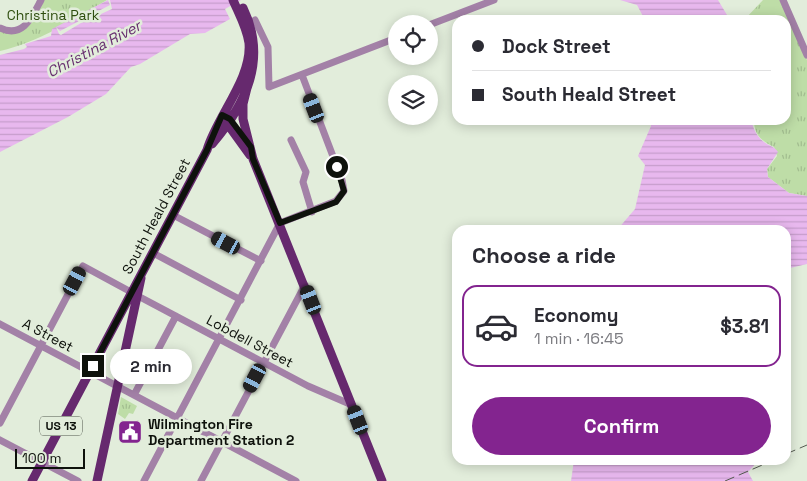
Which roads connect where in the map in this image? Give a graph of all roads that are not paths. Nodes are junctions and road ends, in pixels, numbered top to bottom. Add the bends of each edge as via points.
1 (41, 0) edge
2 (232, 0) edge
3 (239, 0) edge
4 (494, 0) edge
5 (783, 0) edge
6 (455, 15) edge
7 (790, 15) edge
8 (452, 16) edge
9 (791, 18) edge
10 (255, 20) dead end
11 (438, 22) edge
12 (0, 28) edge
13 (388, 41) edge
14 (252, 46) junction
15 (807, 55) edge
16 (302, 75) junction
17 (248, 84) junction
18 (227, 119) junction
19 (291, 140) dead end
20 (242, 143) junction
21 (251, 147) junction
22 (207, 150) junction
23 (253, 159) junction
24 (312, 212) junction
25 (173, 215) junction
26 (280, 223) junction
27 (153, 253) junction
28 (261, 261) junction
29 (305, 285) junction
30 (134, 294) junction
31 (241, 300) junction
32 (176, 316) junction
33 (0, 324) edge
34 (112, 330) junction
35 (219, 338) junction
36 (126, 342) junction
37 (40, 345) junction
38 (263, 362) junction
39 (90, 372) junction
40 (117, 386) junction
41 (134, 395) junction
42 (352, 405) junction
43 (178, 418) junction
44 (0, 424) edge
45 (0, 440) edge
46 (222, 441) junction
47 (42, 462) junction
48 (32, 481) edge
49 (78, 481) edge
50 (96, 481) edge
51 (144, 481) edge
52 (201, 481) edge
53 (296, 481) edge
54 (382, 481) edge

1 - 12 street via 29,21 19,30
2 - 14 main road, South Heald Street / US 13
3 - 14 main road, US 13 via 249,20
4 - 6 street
5 - 7 street
8 - 11 street
9 - 15 street
10 - 16 street via 268,47 269,87
13 - 16 street
14 - 17 main road, South Heald Street / US 13 via 254,66
14 - 18 main road, South Heald Street / US 13
16 - 24 street via 344,191 339,200
17 - 18 main road, South Heald Street / US 13
17 - 21 main road via 242,112
18 - 20 main road
18 - 21 main road
18 - 22 main road, South Heald Street / US 13
19 - 24 street via 306,172 303,182
20 - 22 main road via 234,137 224,137
20 - 23 main road
21 - 23 main road
22 - 25 main road, South Heald Street / US 13
23 - 26 main road
24 - 26 street
25 - 27 main road, South Heald Street / US 13
25 - 28 street
26 - 28 street
26 - 29 main road
27 - 30 main road, South Heald Street / US 13
27 - 31 street
28 - 31 street
29 - 38 street
29 - 42 main road
30 - 32 street, Lobdell Street
30 - 34 main road, South Heald Street / US 13
30 - 36 main road, US 13
30 - 37 street, Lobdell Street via 83,266
31 - 35 street
32 - 35 street, Lobdell Street
32 - 41 street
33 - 37 street, A Street
34 - 36 main road via 117,324 126,326
34 - 39 main road, South Heald Street / US 13
35 - 38 street, Lobdell Street
35 - 43 street
36 - 40 main road, US 13
37 - 39 street, A Street
37 - 44 street
38 - 42 street, Lobdell Street
38 - 46 street
39 - 40 street, A Street
39 - 47 main road, South Heald Street / US 13
40 - 41 street, A Street
40 - 50 main road, US 13
41 - 43 street, A Street
42 - 54 main road
43 - 46 street, A Street
43 - 51 street
45 - 47 street
46 - 52 street
46 - 53 street, A Street
47 - 48 main road, South Heald Street / US 13
47 - 49 street

